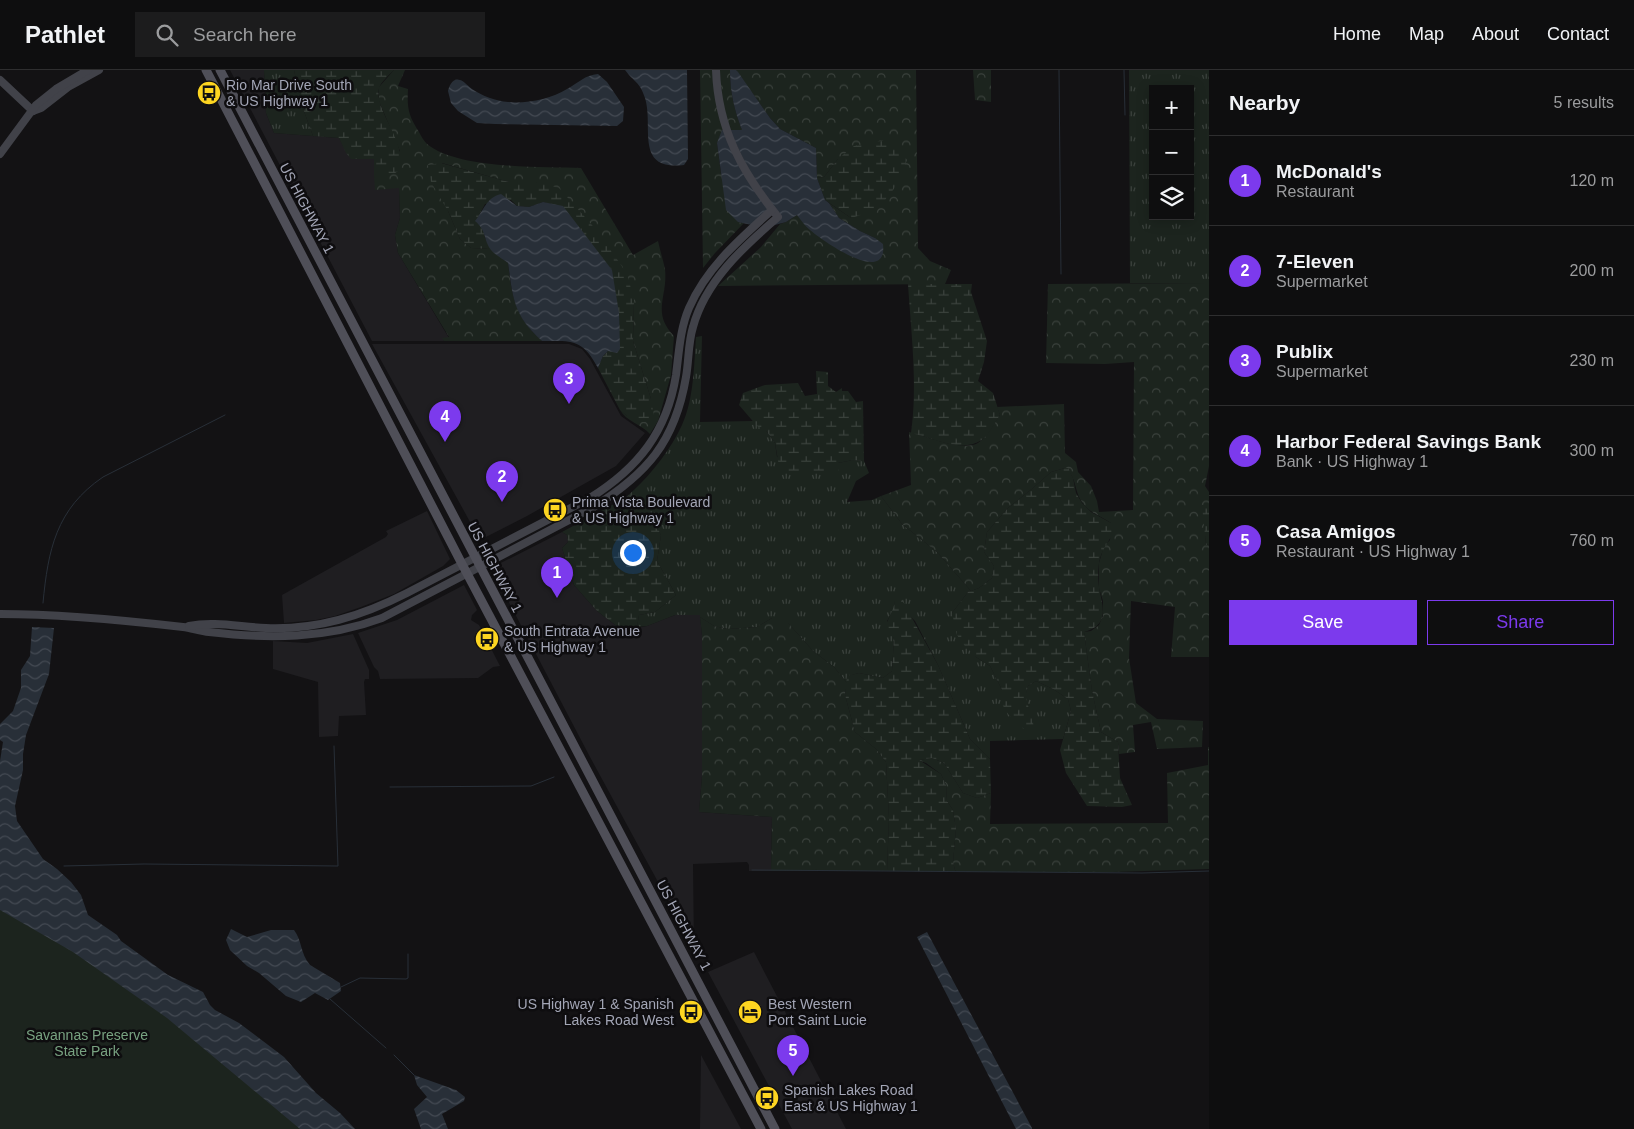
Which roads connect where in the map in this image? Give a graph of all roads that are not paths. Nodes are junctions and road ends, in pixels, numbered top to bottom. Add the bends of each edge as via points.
1 (88, 70) edge
2 (99, 70) edge
3 (206, 70) edge
4 (220, 70) edge
5 (716, 70) edge
6 (0, 80) edge
7 (33, 111) junction
8 (0, 154) edge
9 (772, 210) junction
10 (313, 275) junction
11 (332, 285) junction
12 (323, 293) junction
13 (343, 306) junction
14 (475, 558) junction
15 (462, 564) junction
16 (480, 568) junction
17 (467, 573) junction
18 (0, 614) edge
19 (185, 627) junction
20 (583, 791) junction
21 (590, 804) junction
22 (607, 811) junction
23 (615, 826) junction
24 (762, 1129) edge
25 (775, 1129) edge

1 - 7 street via 56,89
2 - 7 street
3 - 10 main road, US HIGHWAY 1
4 - 11 main road, US HIGHWAY 1
5 - 9 street via 726,128 740,163
6 - 7 street
7 - 8 street
9 - 14 street via 723,256 688,309 670,402 652,442 634,464 611,485 590,498
9 - 16 street via 778,217 732,260 706,296 693,327 680,404 671,429 642,472 618,493
10 - 11 main road
10 - 12 main road, US HIGHWAY 1
11 - 13 main road, US HIGHWAY 1
12 - 13 main road
12 - 15 main road, US HIGHWAY 1
13 - 14 main road, US HIGHWAY 1
14 - 15 street
14 - 16 main road, US HIGHWAY 1
15 - 17 main road, US HIGHWAY 1
15 - 19 street via 379,607 323,625 278,628 203,623
16 - 17 street
16 - 22 main road, US HIGHWAY 1
17 - 19 street via 382,618 326,634 280,637 207,632
17 - 20 main road, US HIGHWAY 1
18 - 19 street
20 - 21 main road, US HIGHWAY 1
20 - 22 main road
21 - 23 main road
21 - 24 main road, US HIGHWAY 1
22 - 23 main road, US HIGHWAY 1
23 - 25 main road, US HIGHWAY 1

